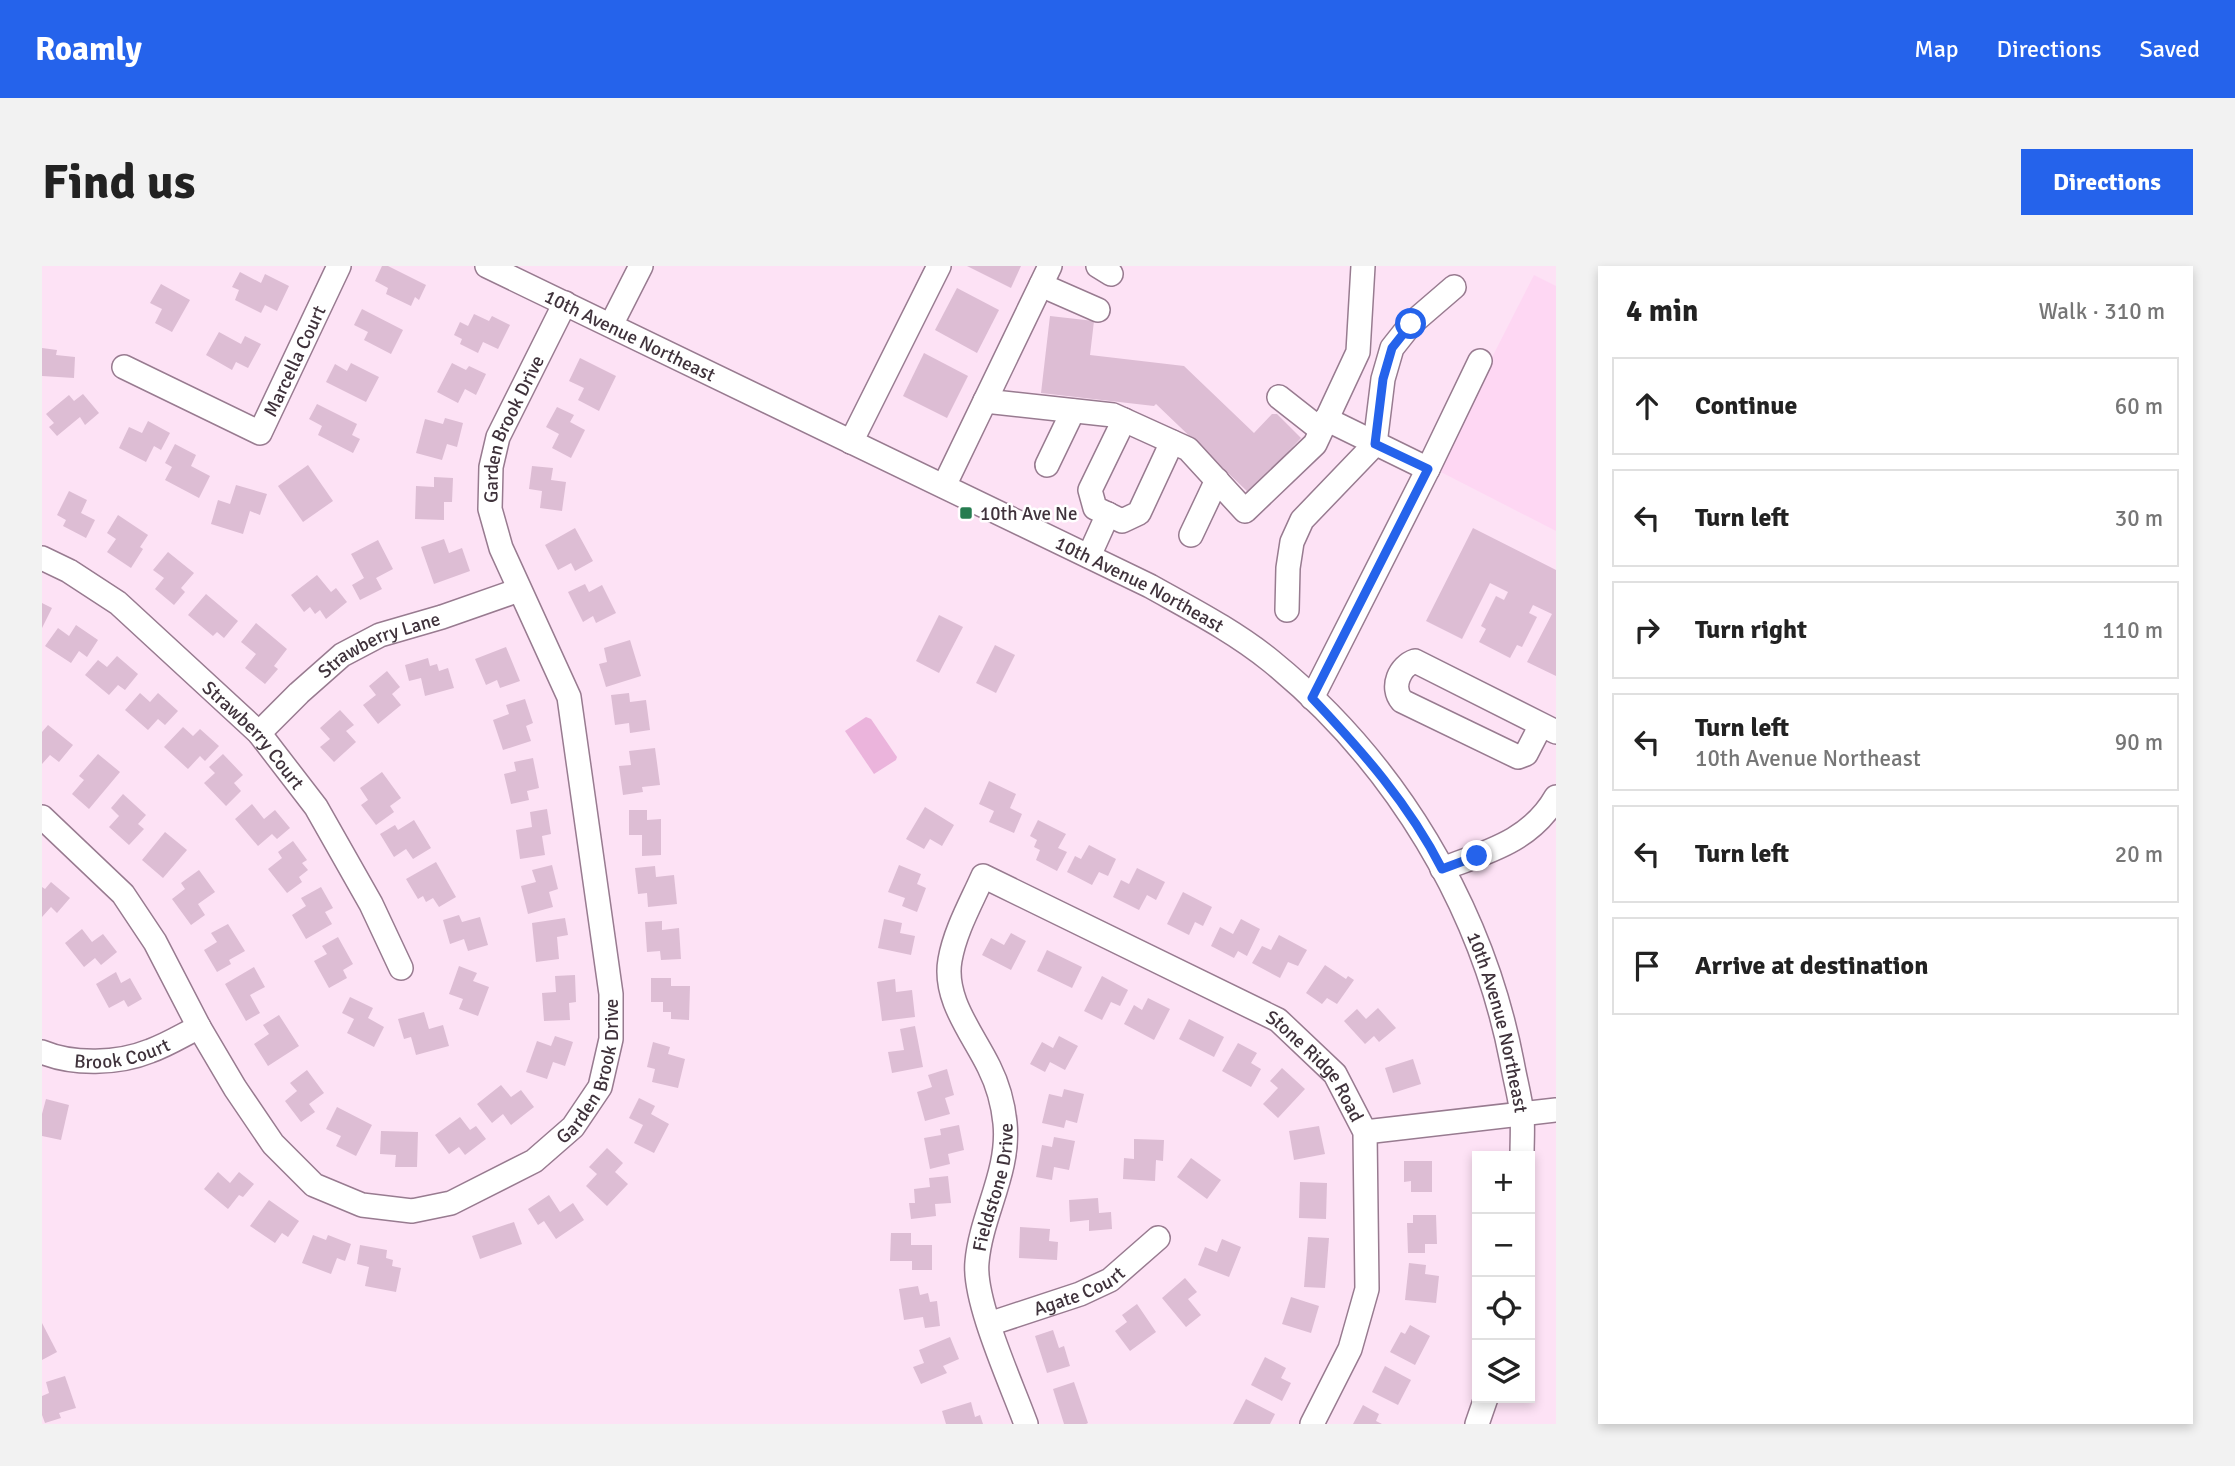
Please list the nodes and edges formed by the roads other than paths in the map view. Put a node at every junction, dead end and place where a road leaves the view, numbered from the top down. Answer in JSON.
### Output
{"nodes":[{"id":1,"x":339,"y":266,"type":"edge"},
{"id":2,"x":487,"y":266,"type":"edge"},
{"id":3,"x":641,"y":266,"type":"edge"},
{"id":4,"x":939,"y":266,"type":"edge"},
{"id":5,"x":1363,"y":266,"type":"edge"},
{"id":6,"x":1045,"y":275,"type":"edge"},
{"id":7,"x":1454,"y":287,"type":"dead end"},
{"id":8,"x":565,"y":303,"type":"junction"},
{"id":9,"x":1098,"y":310,"type":"dead end"},
{"id":10,"x":611,"y":326,"type":"junction"},
{"id":11,"x":1480,"y":361,"type":"dead end"},
{"id":12,"x":124,"y":367,"type":"dead end"},
{"id":13,"x":1279,"y":397,"type":"dead end"},
{"id":14,"x":985,"y":401,"type":"junction"},
{"id":15,"x":1073,"y":411,"type":"junction"},
{"id":16,"x":1124,"y":420,"type":"junction"},
{"id":17,"x":1323,"y":425,"type":"junction"},
{"id":18,"x":851,"y":442,"type":"junction"},
{"id":19,"x":1172,"y":442,"type":"junction"},
{"id":20,"x":1375,"y":444,"type":"junction"},
{"id":21,"x":1047,"y":465,"type":"dead end"},
{"id":22,"x":1428,"y":469,"type":"junction"},
{"id":23,"x":1217,"y":480,"type":"junction"},
{"id":24,"x":944,"y":486,"type":"junction"},
{"id":25,"x":1108,"y":514,"type":"junction"},
{"id":26,"x":1191,"y":535,"type":"dead end"},
{"id":27,"x":1089,"y":556,"type":"junction"},
{"id":28,"x":42,"y":558,"type":"edge"},
{"id":29,"x":519,"y":590,"type":"junction"},
{"id":30,"x":1287,"y":610,"type":"dead end"},
{"id":31,"x":1312,"y":698,"type":"junction"},
{"id":32,"x":1549,"y":729,"type":"edge"},
{"id":33,"x":259,"y":733,"type":"junction"},
{"id":34,"x":1556,"y":797,"type":"edge"},
{"id":35,"x":42,"y":817,"type":"edge"},
{"id":36,"x":1442,"y":869,"type":"junction"},
{"id":37,"x":983,"y":876,"type":"joint"},
{"id":38,"x":401,"y":968,"type":"dead end"},
{"id":39,"x":199,"y":1027,"type":"junction"},
{"id":40,"x":42,"y":1052,"type":"edge"},
{"id":41,"x":1556,"y":1110,"type":"edge"},
{"id":42,"x":1522,"y":1113,"type":"junction"},
{"id":43,"x":1365,"y":1132,"type":"junction"},
{"id":44,"x":1522,"y":1151,"type":"edge"},
{"id":45,"x":1158,"y":1238,"type":"dead end"},
{"id":46,"x":989,"y":1324,"type":"junction"},
{"id":47,"x":1484,"y":1403,"type":"edge"},
{"id":48,"x":1026,"y":1424,"type":"edge"},
{"id":49,"x":1312,"y":1424,"type":"edge"},
{"id":50,"x":1477,"y":1424,"type":"edge"}],
"edges":[{"from":1,"to":12,"type":"street","name":"Marcella Court"},
{"from":2,"to":8,"type":"street","name":"10th Avenue Northeast"},
{"from":3,"to":10,"type":"street"},
{"from":4,"to":18,"type":"street"},
{"from":5,"to":17,"type":"street"},
{"from":6,"to":9,"type":"street"},
{"from":6,"to":14,"type":"street"},
{"from":7,"to":20,"type":"street"},
{"from":8,"to":10,"type":"street","name":"10th Avenue Northeast"},
{"from":8,"to":29,"type":"street","name":"Garden Brook Drive"},
{"from":10,"to":18,"type":"street","name":"10th Avenue Northeast"},
{"from":11,"to":22,"type":"street"},
{"from":13,"to":17,"type":"street"},
{"from":14,"to":15,"type":"street"},
{"from":14,"to":24,"type":"street"},
{"from":15,"to":16,"type":"street"},
{"from":15,"to":21,"type":"street"},
{"from":16,"to":19,"type":"street"},
{"from":16,"to":25,"type":"street"},
{"from":17,"to":20,"type":"street"},
{"from":17,"to":23,"type":"street"},
{"from":18,"to":24,"type":"street","name":"10th Avenue Northeast"},
{"from":19,"to":23,"type":"street"},
{"from":19,"to":25,"type":"street"},
{"from":20,"to":22,"type":"street"},
{"from":20,"to":30,"type":"street"},
{"from":22,"to":31,"type":"street"},
{"from":23,"to":26,"type":"street"},
{"from":24,"to":27,"type":"street","name":"10th Avenue Northeast"},
{"from":25,"to":27,"type":"street"},
{"from":27,"to":31,"type":"street","name":"10th Avenue Northeast"},
{"from":28,"to":33,"type":"street","name":"Strawberry Court"},
{"from":29,"to":33,"type":"street","name":"Strawberry Lane"},
{"from":29,"to":39,"type":"street","name":"Garden Brook Drive"},
{"from":31,"to":36,"type":"street","name":"10th Avenue Northeast"},
{"from":32,"to":32,"type":"street"},
{"from":33,"to":38,"type":"street","name":"Strawberry Court"},
{"from":34,"to":36,"type":"street"},
{"from":35,"to":39,"type":"street","name":"Garden Brook Drive"},
{"from":36,"to":42,"type":"street","name":"10th Avenue Northeast"},
{"from":37,"to":43,"type":"street","name":"Stone Ridge Road"},
{"from":37,"to":46,"type":"street","name":"Fieldstone Drive"},
{"from":39,"to":40,"type":"street","name":"Brook Court"},
{"from":41,"to":42,"type":"street"},
{"from":42,"to":43,"type":"street"},
{"from":42,"to":44,"type":"street","name":"10th Avenue Northeast"},
{"from":43,"to":49,"type":"street","name":"Stone Ridge Road"},
{"from":45,"to":46,"type":"street","name":"Agate Court"},
{"from":46,"to":48,"type":"street","name":"Fieldstone Drive"},
{"from":47,"to":50,"type":"street"}]}
